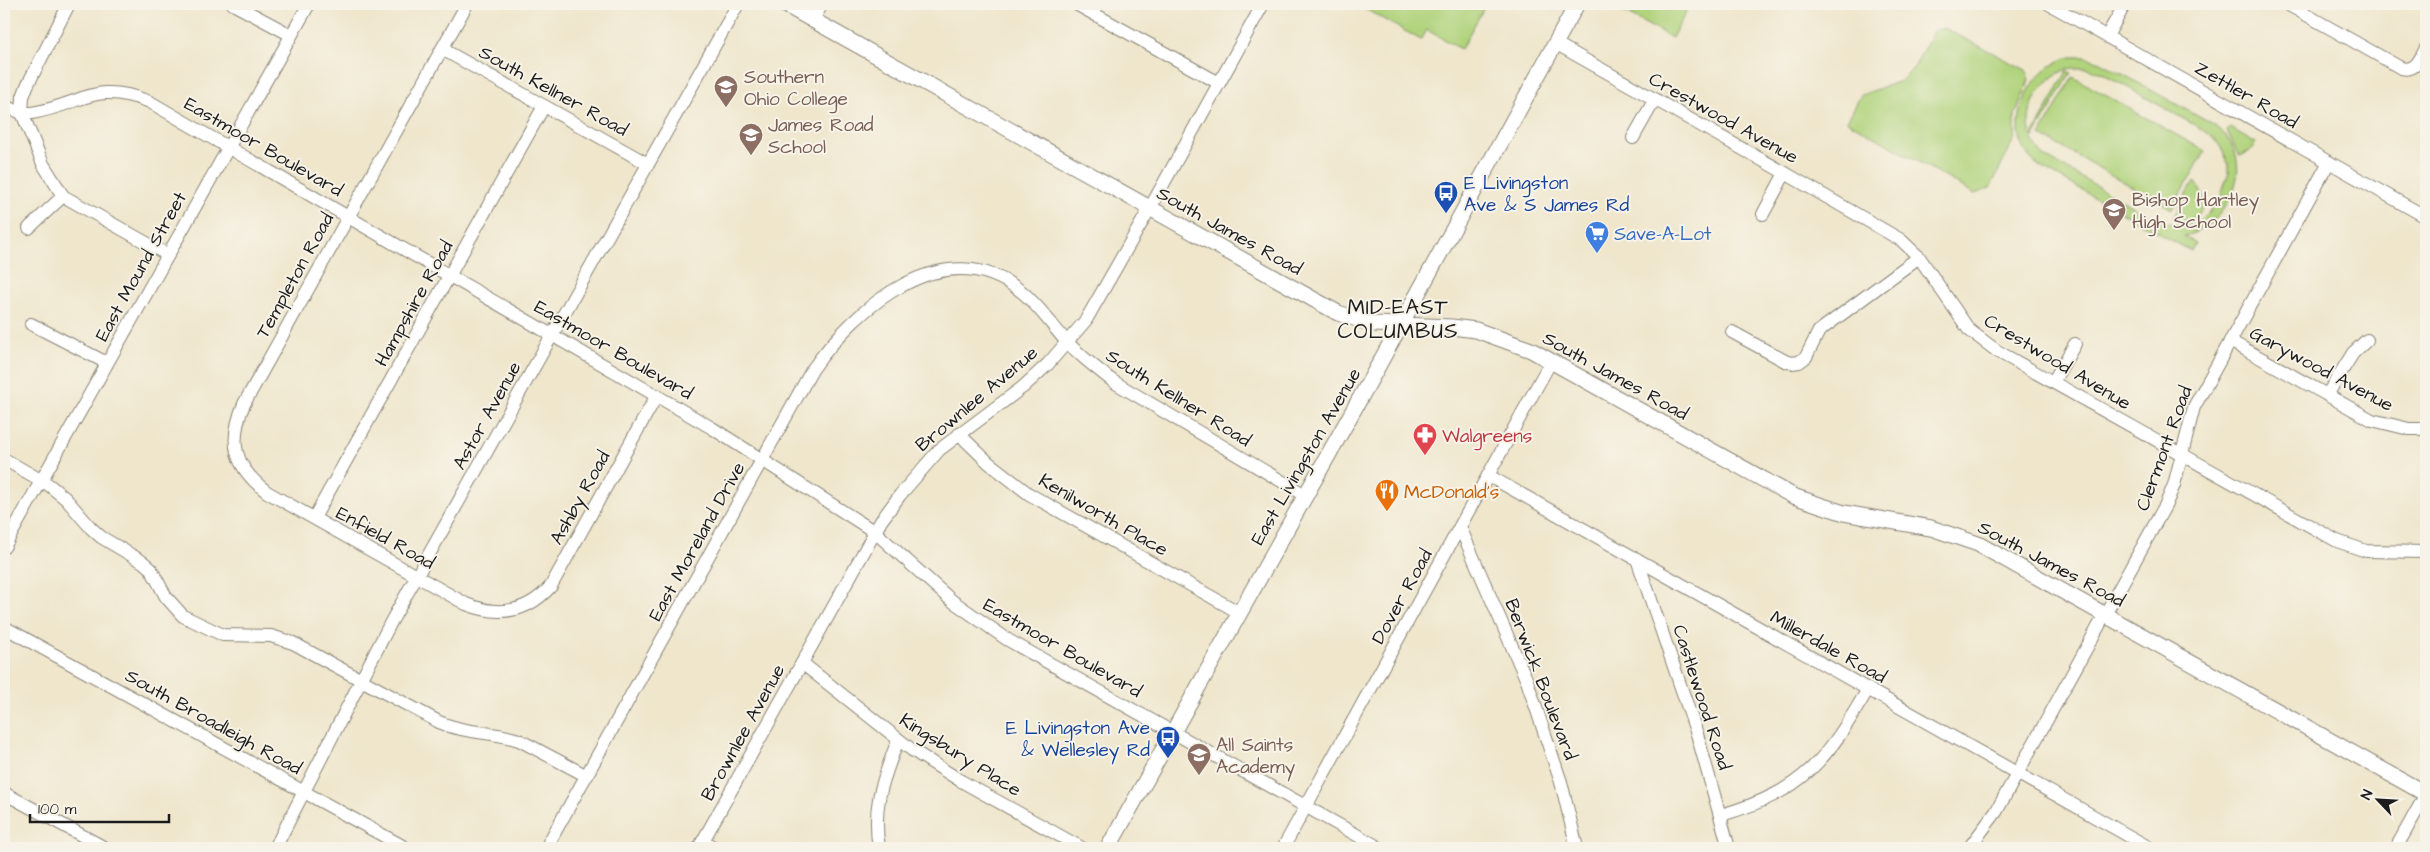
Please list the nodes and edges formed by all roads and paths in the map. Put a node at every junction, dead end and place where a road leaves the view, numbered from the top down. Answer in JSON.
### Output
{"nodes":[{"id":1,"x":69,"y":4,"type":"edge"},
{"id":2,"x":233,"y":4,"type":"edge"},
{"id":3,"x":309,"y":4,"type":"edge"},
{"id":4,"x":467,"y":4,"type":"edge"},
{"id":5,"x":738,"y":4,"type":"edge"},
{"id":6,"x":784,"y":4,"type":"edge"},
{"id":7,"x":822,"y":4,"type":"edge"},
{"id":8,"x":1076,"y":4,"type":"edge"},
{"id":9,"x":1263,"y":4,"type":"edge"},
{"id":10,"x":1577,"y":4,"type":"edge"},
{"id":11,"x":2049,"y":4,"type":"edge"},
{"id":12,"x":2125,"y":4,"type":"edge"},
{"id":13,"x":2287,"y":4,"type":"edge"},
{"id":14,"x":813,"y":20,"type":"junction"},
{"id":15,"x":291,"y":35,"type":"junction"},
{"id":16,"x":2107,"y":36,"type":"junction"},
{"id":17,"x":1555,"y":44,"type":"junction"},
{"id":18,"x":2426,"y":48,"type":"edge"},
{"id":19,"x":442,"y":49,"type":"junction"},
{"id":20,"x":1219,"y":83,"type":"junction"},
{"id":21,"x":1655,"y":99,"type":"junction"},
{"id":22,"x":4,"y":106,"type":"edge"},
{"id":23,"x":544,"y":106,"type":"junction"},
{"id":24,"x":22,"y":113,"type":"junction"},
{"id":25,"x":1633,"y":138,"type":"dead end"},
{"id":26,"x":228,"y":148,"type":"junction"},
{"id":27,"x":2329,"y":162,"type":"junction"},
{"id":28,"x":648,"y":164,"type":"junction"},
{"id":29,"x":1785,"y":172,"type":"junction"},
{"id":30,"x":63,"y":196,"type":"junction"},
{"id":31,"x":1150,"y":208,"type":"junction"},
{"id":32,"x":1764,"y":214,"type":"dead end"},
{"id":33,"x":348,"y":216,"type":"junction"},
{"id":34,"x":2426,"y":217,"type":"edge"},
{"id":35,"x":29,"y":228,"type":"dead end"},
{"id":36,"x":168,"y":255,"type":"junction"},
{"id":37,"x":1919,"y":257,"type":"junction"},
{"id":38,"x":450,"y":275,"type":"junction"},
{"id":39,"x":912,"y":280,"type":"joint"},
{"id":40,"x":32,"y":324,"type":"dead end"},
{"id":41,"x":1401,"y":324,"type":"junction"},
{"id":42,"x":1732,"y":332,"type":"dead end"},
{"id":43,"x":553,"y":334,"type":"junction"},
{"id":44,"x":2368,"y":340,"type":"dead end"},
{"id":45,"x":2230,"y":341,"type":"junction"},
{"id":46,"x":1067,"y":342,"type":"junction"},
{"id":47,"x":2075,"y":344,"type":"dead end"},
{"id":48,"x":1551,"y":362,"type":"junction"},
{"id":49,"x":107,"y":363,"type":"junction"},
{"id":50,"x":2054,"y":382,"type":"junction"},
{"id":51,"x":657,"y":395,"type":"junction"},
{"id":52,"x":2327,"y":395,"type":"junction"},
{"id":53,"x":2426,"y":429,"type":"edge"},
{"id":54,"x":960,"y":434,"type":"junction"},
{"id":55,"x":2182,"y":454,"type":"junction"},
{"id":56,"x":4,"y":459,"type":"edge"},
{"id":57,"x":762,"y":460,"type":"junction"},
{"id":58,"x":242,"y":465,"type":"joint"},
{"id":59,"x":1489,"y":476,"type":"junction"},
{"id":60,"x":42,"y":480,"type":"junction"},
{"id":61,"x":1305,"y":495,"type":"junction"},
{"id":62,"x":314,"y":518,"type":"junction"},
{"id":63,"x":1460,"y":527,"type":"junction"},
{"id":64,"x":875,"y":532,"type":"junction"},
{"id":65,"x":4,"y":547,"type":"edge"},
{"id":66,"x":2426,"y":552,"type":"edge"},
{"id":67,"x":1637,"y":559,"type":"junction"},
{"id":68,"x":417,"y":576,"type":"junction"},
{"id":69,"x":524,"y":607,"type":"joint"},
{"id":70,"x":1240,"y":613,"type":"junction"},
{"id":71,"x":2106,"y":614,"type":"junction"},
{"id":72,"x":4,"y":627,"type":"edge"},
{"id":73,"x":802,"y":663,"type":"junction"},
{"id":74,"x":361,"y":680,"type":"junction"},
{"id":75,"x":1868,"y":689,"type":"junction"},
{"id":76,"x":1172,"y":732,"type":"junction"},
{"id":77,"x":898,"y":740,"type":"junction"},
{"id":78,"x":2017,"y":774,"type":"junction"},
{"id":79,"x":587,"y":776,"type":"junction"},
{"id":80,"x":304,"y":792,"type":"junction"},
{"id":81,"x":4,"y":793,"type":"edge"},
{"id":82,"x":2426,"y":794,"type":"edge"},
{"id":83,"x":1306,"y":806,"type":"junction"},
{"id":84,"x":1720,"y":815,"type":"junction"},
{"id":85,"x":701,"y":844,"type":"edge"},
{"id":86,"x":105,"y":848,"type":"edge"},
{"id":87,"x":275,"y":848,"type":"edge"},
{"id":88,"x":406,"y":848,"type":"edge"},
{"id":89,"x":546,"y":848,"type":"edge"},
{"id":90,"x":715,"y":848,"type":"edge"},
{"id":91,"x":879,"y":848,"type":"edge"},
{"id":92,"x":1082,"y":848,"type":"edge"},
{"id":93,"x":1108,"y":848,"type":"edge"},
{"id":94,"x":1283,"y":848,"type":"edge"},
{"id":95,"x":1380,"y":848,"type":"edge"},
{"id":96,"x":1577,"y":848,"type":"edge"},
{"id":97,"x":1729,"y":848,"type":"edge"},
{"id":98,"x":1969,"y":848,"type":"edge"},
{"id":99,"x":2150,"y":848,"type":"edge"},
{"id":100,"x":2396,"y":848,"type":"edge"}],
"edges":[{"from":1,"to":24,"type":"street"},
{"from":2,"to":15,"type":"street"},
{"from":3,"to":15,"type":"street","name":"East Mound Street"},
{"from":4,"to":19,"type":"street","name":"Templeton Road"},
{"from":5,"to":28,"type":"street","name":"Astor Avenue"},
{"from":6,"to":14,"type":"main road","name":"South James Road"},
{"from":7,"to":14,"type":"street"},
{"from":8,"to":20,"type":"street"},
{"from":9,"to":20,"type":"street","name":"Brownlee Avenue"},
{"from":10,"to":17,"type":"main road","name":"East Livingston Avenue"},
{"from":11,"to":16,"type":"street","name":"Zettler Road"},
{"from":12,"to":16,"type":"street"},
{"from":13,"to":18,"type":"street"},
{"from":14,"to":31,"type":"main road","name":"South James Road"},
{"from":15,"to":26,"type":"street","name":"East Mound Street"},
{"from":16,"to":27,"type":"street","name":"Zettler Road"},
{"from":17,"to":21,"type":"street","name":"Crestwood Avenue"},
{"from":17,"to":41,"type":"main road","name":"East Livingston Avenue"},
{"from":19,"to":23,"type":"street","name":"South Kellner Road"},
{"from":19,"to":33,"type":"street","name":"Templeton Road"},
{"from":20,"to":31,"type":"street","name":"Brownlee Avenue"},
{"from":21,"to":25,"type":"street"},
{"from":21,"to":29,"type":"street","name":"Crestwood Avenue"},
{"from":22,"to":24,"type":"street","name":"Eastmoor Boulevard"},
{"from":23,"to":28,"type":"street","name":"South Kellner Road"},
{"from":23,"to":38,"type":"street","name":"Hampshire Road"},
{"from":24,"to":26,"type":"street","name":"Eastmoor Boulevard"},
{"from":24,"to":30,"type":"street"},
{"from":26,"to":33,"type":"street","name":"Eastmoor Boulevard"},
{"from":26,"to":36,"type":"street","name":"East Mound Street"},
{"from":27,"to":34,"type":"street","name":"Zettler Road"},
{"from":27,"to":45,"type":"street","name":"Clermont Road"},
{"from":28,"to":43,"type":"street","name":"Astor Avenue"},
{"from":29,"to":32,"type":"street"},
{"from":29,"to":37,"type":"street","name":"Crestwood Avenue"},
{"from":30,"to":35,"type":"street"},
{"from":30,"to":36,"type":"street"},
{"from":31,"to":41,"type":"main road","name":"South James Road"},
{"from":31,"to":46,"type":"street","name":"Brownlee Avenue"},
{"from":33,"to":38,"type":"street","name":"Eastmoor Boulevard"},
{"from":33,"to":58,"type":"street","name":"Templeton Road"},
{"from":36,"to":49,"type":"street","name":"East Mound Street"},
{"from":37,"to":42,"type":"street"},
{"from":37,"to":50,"type":"street","name":"Crestwood Avenue"},
{"from":38,"to":43,"type":"street","name":"Eastmoor Boulevard"},
{"from":38,"to":62,"type":"street","name":"Hampshire Road"},
{"from":39,"to":46,"type":"street","name":"South Kellner Road"},
{"from":39,"to":57,"type":"street","name":"East Moreland Drive"},
{"from":40,"to":49,"type":"street"},
{"from":41,"to":48,"type":"main road","name":"South James Road"},
{"from":41,"to":61,"type":"main road","name":"East Livingston Avenue"},
{"from":43,"to":51,"type":"street","name":"Eastmoor Boulevard"},
{"from":43,"to":68,"type":"street","name":"Astor Avenue"},
{"from":44,"to":52,"type":"street"},
{"from":45,"to":52,"type":"street","name":"Garywood Avenue"},
{"from":45,"to":55,"type":"street","name":"Clermont Road"},
{"from":46,"to":54,"type":"street","name":"Brownlee Avenue"},
{"from":46,"to":61,"type":"street","name":"South Kellner Road"},
{"from":47,"to":50,"type":"street"},
{"from":48,"to":59,"type":"street","name":"Dover Road"},
{"from":48,"to":71,"type":"main road","name":"South James Road"},
{"from":49,"to":60,"type":"street","name":"East Mound Street"},
{"from":50,"to":55,"type":"street","name":"Crestwood Avenue"},
{"from":51,"to":57,"type":"street","name":"Eastmoor Boulevard"},
{"from":51,"to":69,"type":"street","name":"Ashby Road"},
{"from":52,"to":53,"type":"street","name":"Garywood Avenue"},
{"from":54,"to":64,"type":"street","name":"Brownlee Avenue"},
{"from":54,"to":70,"type":"street","name":"Kenilworth Place"},
{"from":55,"to":66,"type":"street","name":"Crestwood Avenue"},
{"from":55,"to":71,"type":"street","name":"Clermont Road"},
{"from":56,"to":60,"type":"street"},
{"from":57,"to":64,"type":"street","name":"Eastmoor Boulevard"},
{"from":57,"to":79,"type":"street","name":"East Moreland Drive"},
{"from":58,"to":62,"type":"street","name":"Enfield Road"},
{"from":59,"to":63,"type":"street","name":"Dover Road"},
{"from":59,"to":67,"type":"street","name":"Millerdale Road"},
{"from":60,"to":65,"type":"street","name":"East Mound Street"},
{"from":60,"to":74,"type":"street"},
{"from":61,"to":70,"type":"main road","name":"East Livingston Avenue"},
{"from":62,"to":68,"type":"street","name":"Enfield Road"},
{"from":63,"to":83,"type":"street","name":"Dover Road"},
{"from":63,"to":96,"type":"street","name":"Berwick Boulevard"},
{"from":64,"to":73,"type":"street","name":"Brownlee Avenue"},
{"from":64,"to":76,"type":"street","name":"Eastmoor Boulevard"},
{"from":67,"to":75,"type":"street","name":"Millerdale Road"},
{"from":67,"to":84,"type":"street","name":"Castlewood Road"},
{"from":68,"to":69,"type":"street","name":"Enfield Road"},
{"from":68,"to":74,"type":"street","name":"Astor Avenue"},
{"from":70,"to":76,"type":"main road","name":"East Livingston Avenue"},
{"from":71,"to":78,"type":"street","name":"Clermont Road"},
{"from":71,"to":82,"type":"main road","name":"South James Road"},
{"from":72,"to":80,"type":"street","name":"South Broadleigh Road"},
{"from":73,"to":77,"type":"street","name":"Kingsbury Place"},
{"from":73,"to":85,"type":"street","name":"Brownlee Avenue"},
{"from":74,"to":79,"type":"street"},
{"from":74,"to":80,"type":"street","name":"Astor Avenue"},
{"from":75,"to":78,"type":"street","name":"Millerdale Road"},
{"from":75,"to":84,"type":"street"},
{"from":76,"to":83,"type":"street","name":"Eastmoor Boulevard"},
{"from":76,"to":93,"type":"main road","name":"East Livingston Avenue"},
{"from":77,"to":91,"type":"street"},
{"from":77,"to":92,"type":"street","name":"Kingsbury Place"},
{"from":78,"to":98,"type":"street","name":"Clermont Road"},
{"from":78,"to":99,"type":"street","name":"Millerdale Road"},
{"from":79,"to":89,"type":"street","name":"East Moreland Drive"},
{"from":80,"to":87,"type":"street","name":"Astor Avenue"},
{"from":80,"to":88,"type":"street","name":"South Broadleigh Road"},
{"from":81,"to":86,"type":"street"},
{"from":82,"to":100,"type":"street"},
{"from":83,"to":94,"type":"street","name":"Dover Road"},
{"from":83,"to":95,"type":"street","name":"Eastmoor Boulevard"},
{"from":84,"to":97,"type":"street","name":"Castlewood Road"},
{"from":85,"to":90,"type":"street"}]}
